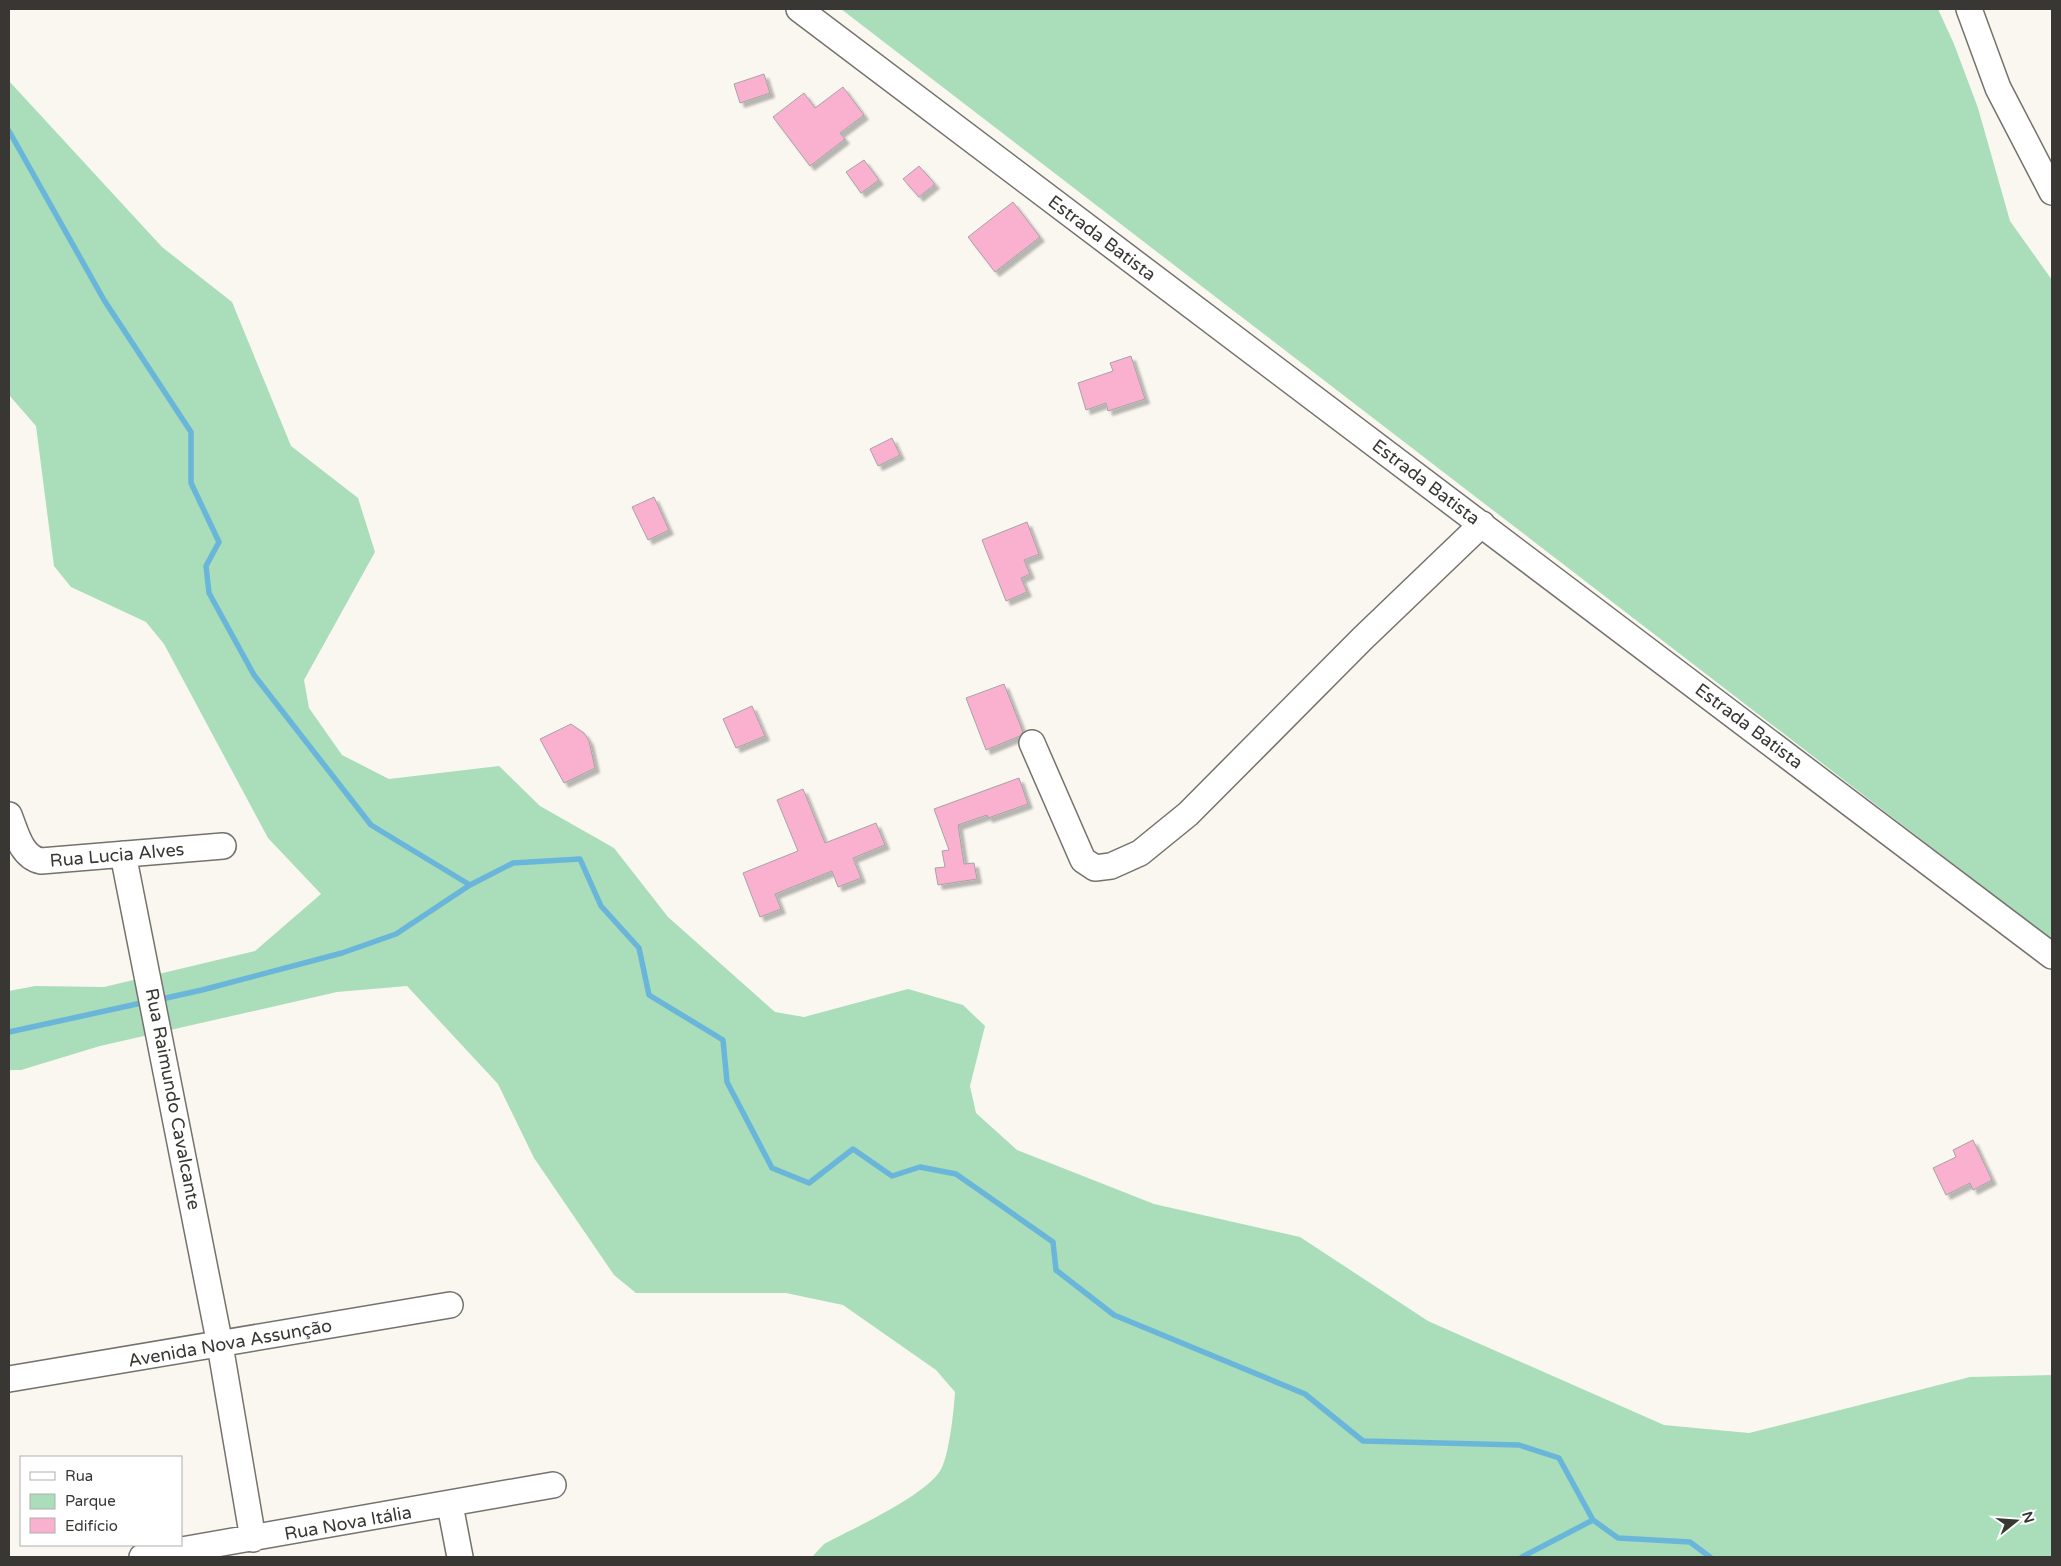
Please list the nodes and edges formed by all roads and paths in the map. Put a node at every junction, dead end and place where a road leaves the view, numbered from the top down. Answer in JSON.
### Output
{"nodes":[{"id":1,"x":798,"y":9,"type":"edge"},
{"id":2,"x":1969,"y":9,"type":"edge"},
{"id":3,"x":2052,"y":192,"type":"edge"},
{"id":4,"x":1482,"y":524,"type":"junction"},
{"id":5,"x":1032,"y":743,"type":"dead end"},
{"id":6,"x":9,"y":815,"type":"edge"},
{"id":7,"x":223,"y":846,"type":"dead end"},
{"id":8,"x":123,"y":854,"type":"junction"},
{"id":9,"x":2052,"y":956,"type":"edge"},
{"id":10,"x":450,"y":1305,"type":"dead end"},
{"id":11,"x":220,"y":1345,"type":"junction"},
{"id":12,"x":9,"y":1379,"type":"edge"},
{"id":13,"x":553,"y":1485,"type":"dead end"},
{"id":14,"x":450,"y":1505,"type":"junction"},
{"id":15,"x":253,"y":1539,"type":"junction"},
{"id":16,"x":142,"y":1557,"type":"edge"},
{"id":17,"x":460,"y":1557,"type":"edge"}],
"edges":[{"from":1,"to":4,"type":"street","name":"Estrada Batista"},
{"from":2,"to":3,"type":"street"},
{"from":4,"to":5,"type":"street"},
{"from":4,"to":9,"type":"street","name":"Estrada Batista"},
{"from":6,"to":8,"type":"street","name":"Rua Lucia Alves"},
{"from":7,"to":8,"type":"street","name":"Rua Lucia Alves"},
{"from":8,"to":11,"type":"street","name":"Rua Raimundo Cavalcante"},
{"from":10,"to":11,"type":"street","name":"Avenida Nova Assunção"},
{"from":11,"to":12,"type":"street","name":"Avenida Nova Assunção"},
{"from":11,"to":15,"type":"street","name":"Rua Raimundo Cavalcante"},
{"from":13,"to":14,"type":"street","name":"Rua Nova Itália"},
{"from":14,"to":15,"type":"street","name":"Rua Nova Itália"},
{"from":14,"to":17,"type":"street"},
{"from":15,"to":16,"type":"street","name":"Rua Nova Itália"}]}
